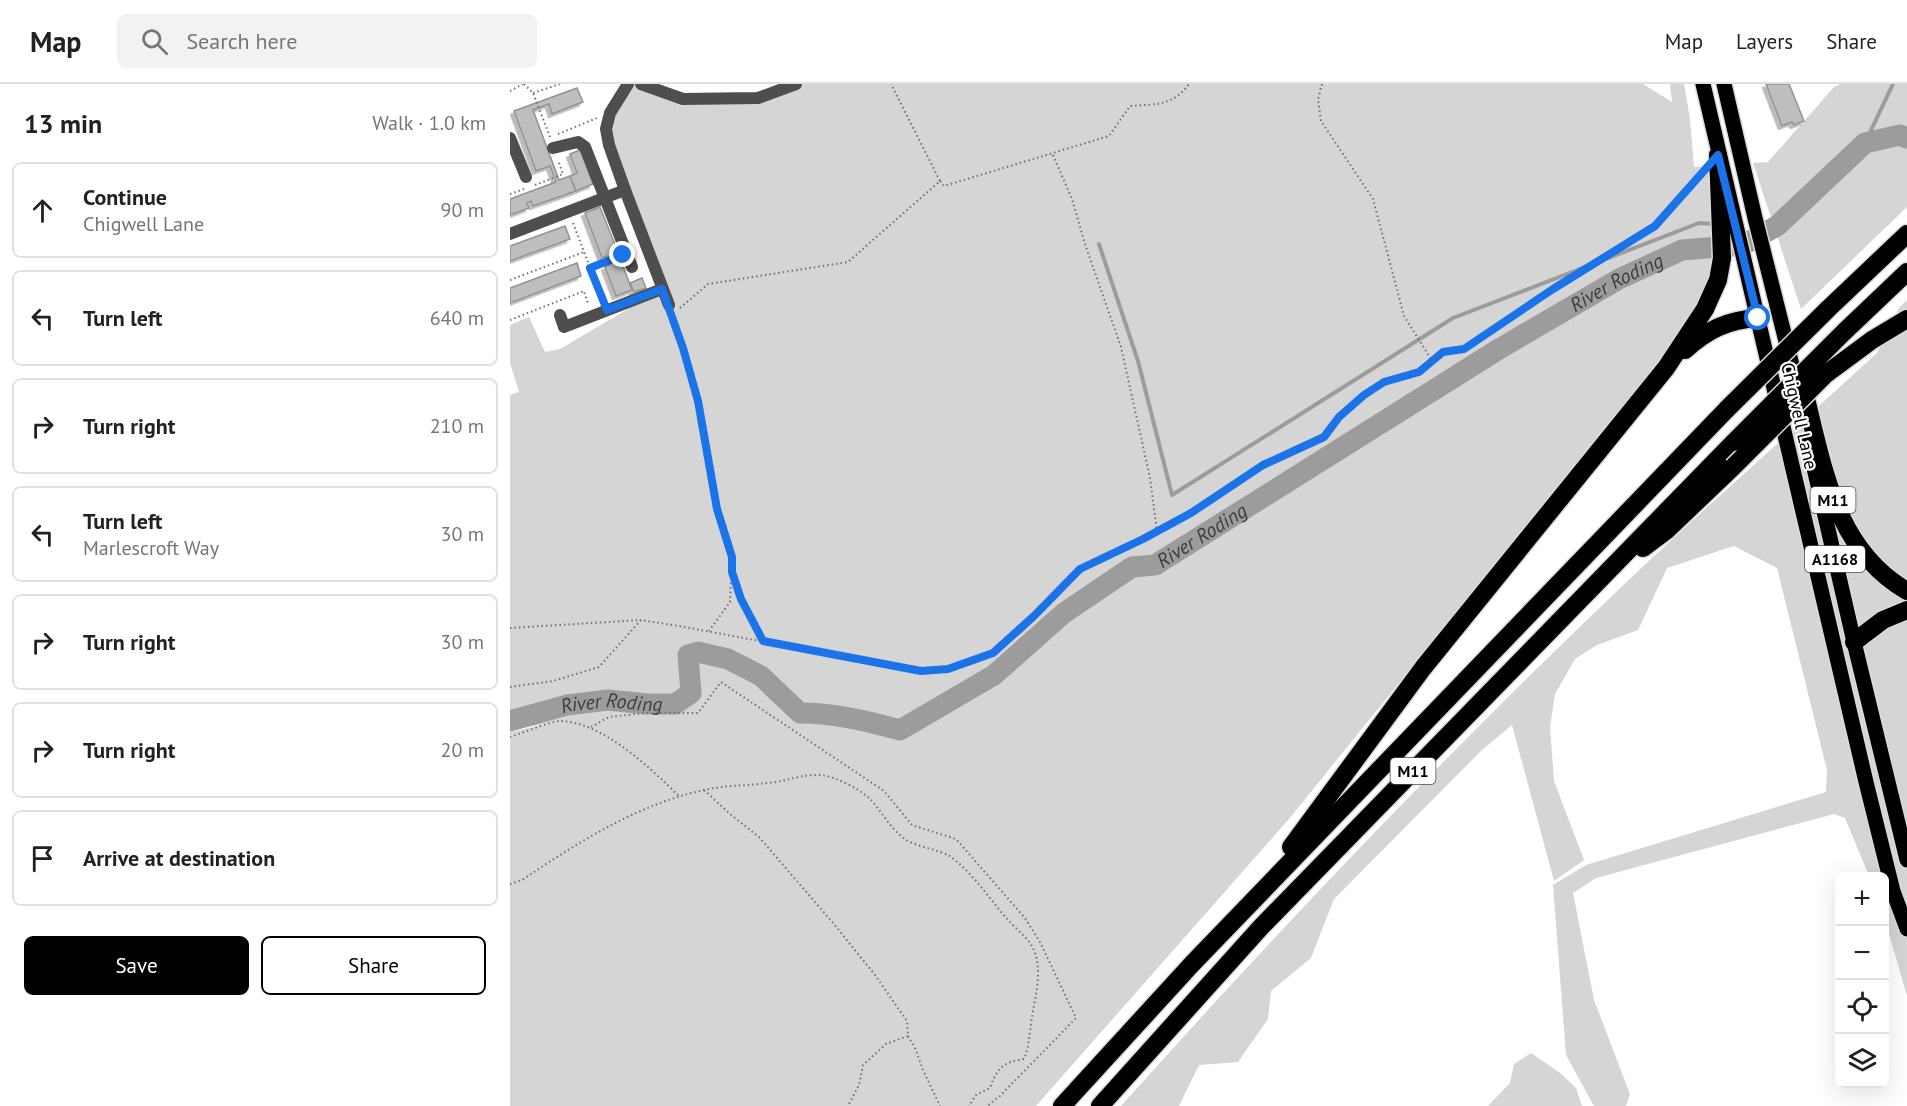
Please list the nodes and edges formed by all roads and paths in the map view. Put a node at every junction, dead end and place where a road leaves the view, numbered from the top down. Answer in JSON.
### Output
{"nodes":[{"id":1,"x":524,"y":84,"type":"edge"},
{"id":2,"x":560,"y":84,"type":"edge"},
{"id":3,"x":628,"y":84,"type":"edge"},
{"id":4,"x":641,"y":84,"type":"edge"},
{"id":5,"x":796,"y":84,"type":"edge"},
{"id":6,"x":891,"y":84,"type":"edge"},
{"id":7,"x":1189,"y":84,"type":"edge"},
{"id":8,"x":1322,"y":84,"type":"edge"},
{"id":9,"x":1703,"y":84,"type":"edge"},
{"id":10,"x":1724,"y":84,"type":"edge"},
{"id":11,"x":510,"y":91,"type":"edge"},
{"id":12,"x":533,"y":93,"type":"junction"},
{"id":13,"x":610,"y":113,"type":"junction"},
{"id":14,"x":510,"y":138,"type":"edge"},
{"id":15,"x":554,"y":148,"type":"joint"},
{"id":16,"x":1053,"y":155,"type":"junction"},
{"id":17,"x":1718,"y":155,"type":"joint"},
{"id":18,"x":1703,"y":173,"type":"dead end"},
{"id":19,"x":526,"y":177,"type":"dead end"},
{"id":20,"x":939,"y":181,"type":"junction"},
{"id":21,"x":625,"y":190,"type":"junction"},
{"id":22,"x":510,"y":194,"type":"edge"},
{"id":23,"x":603,"y":198,"type":"junction"},
{"id":24,"x":569,"y":211,"type":"junction"},
{"id":25,"x":1727,"y":219,"type":"junction"},
{"id":26,"x":510,"y":234,"type":"edge"},
{"id":27,"x":1907,"y":234,"type":"edge"},
{"id":28,"x":584,"y":252,"type":"junction"},
{"id":29,"x":623,"y":255,"type":"dead end"},
{"id":30,"x":632,"y":267,"type":"dead end"},
{"id":31,"x":590,"y":268,"type":"junction"},
{"id":32,"x":1907,"y":272,"type":"edge"},
{"id":33,"x":510,"y":280,"type":"edge"},
{"id":34,"x":662,"y":289,"type":"junction"},
{"id":35,"x":669,"y":305,"type":"junction"},
{"id":36,"x":607,"y":310,"type":"junction"},
{"id":37,"x":1758,"y":318,"type":"junction"},
{"id":38,"x":1907,"y":319,"type":"edge"},
{"id":39,"x":1782,"y":325,"type":"junction"},
{"id":40,"x":564,"y":326,"type":"dead end"},
{"id":41,"x":1432,"y":360,"type":"junction"},
{"id":42,"x":1666,"y":368,"type":"junction"},
{"id":43,"x":1797,"y":385,"type":"junction"},
{"id":44,"x":1157,"y":531,"type":"junction"},
{"id":45,"x":732,"y":572,"type":"junction"},
{"id":46,"x":1907,"y":591,"type":"edge"},
{"id":47,"x":1587,"y":592,"type":"junction"},
{"id":48,"x":1907,"y":610,"type":"edge"},
{"id":49,"x":641,"y":620,"type":"junction"},
{"id":50,"x":510,"y":628,"type":"edge"},
{"id":51,"x":709,"y":631,"type":"junction"},
{"id":52,"x":763,"y":641,"type":"junction"},
{"id":53,"x":1854,"y":642,"type":"junction"},
{"id":54,"x":1838,"y":662,"type":"junction"},
{"id":55,"x":510,"y":687,"type":"edge"},
{"id":56,"x":591,"y":727,"type":"junction"},
{"id":57,"x":510,"y":737,"type":"edge"},
{"id":58,"x":705,"y":790,"type":"junction"},
{"id":59,"x":679,"y":796,"type":"junction"},
{"id":60,"x":1907,"y":860,"type":"edge"},
{"id":61,"x":510,"y":884,"type":"edge"},
{"id":62,"x":1247,"y":906,"type":"junction"},
{"id":63,"x":1907,"y":929,"type":"edge"},
{"id":64,"x":908,"y":1036,"type":"junction"},
{"id":65,"x":848,"y":1106,"type":"edge"},
{"id":66,"x":940,"y":1106,"type":"edge"},
{"id":67,"x":969,"y":1106,"type":"edge"},
{"id":68,"x":987,"y":1106,"type":"edge"},
{"id":69,"x":1062,"y":1106,"type":"edge"},
{"id":70,"x":1100,"y":1106,"type":"edge"}],
"edges":[{"from":1,"to":11,"type":"path"},
{"from":1,"to":12,"type":"path"},
{"from":2,"to":12,"type":"path"},
{"from":3,"to":13,"type":"street"},
{"from":4,"to":5,"type":"street"},
{"from":6,"to":20,"type":"path"},
{"from":7,"to":16,"type":"path"},
{"from":8,"to":41,"type":"path"},
{"from":9,"to":17,"type":"main road"},
{"from":10,"to":39,"type":"main road","name":"Chigwell Lane","number":"A1168"},
{"from":12,"to":13,"type":"path"},
{"from":13,"to":21,"type":"street"},
{"from":14,"to":19,"type":"street"},
{"from":15,"to":22,"type":"path"},
{"from":15,"to":23,"type":"street"},
{"from":16,"to":20,"type":"path"},
{"from":16,"to":44,"type":"path"},
{"from":17,"to":25,"type":"highway","number":"M11"},
{"from":18,"to":41,"type":"path"},
{"from":20,"to":35,"type":"path"},
{"from":21,"to":23,"type":"street"},
{"from":21,"to":34,"type":"street"},
{"from":23,"to":24,"type":"street"},
{"from":23,"to":30,"type":"street"},
{"from":24,"to":26,"type":"street"},
{"from":24,"to":28,"type":"path"},
{"from":25,"to":37,"type":"main road","name":"Chigwell Lane","number":"A1168"},
{"from":25,"to":42,"type":"highway","number":"M11"},
{"from":27,"to":62,"type":"highway","number":"M11","bridge":true},
{"from":28,"to":31,"type":"path"},
{"from":28,"to":33,"type":"path"},
{"from":29,"to":31,"type":"path"},
{"from":31,"to":36,"type":"path"},
{"from":32,"to":47,"type":"highway","number":"M11","bridge":true},
{"from":34,"to":35,"type":"street"},
{"from":34,"to":36,"type":"street"},
{"from":35,"to":45,"type":"path"},
{"from":36,"to":40,"type":"street"},
{"from":37,"to":39,"type":"main road"},
{"from":37,"to":42,"type":"highway","number":"M11"},
{"from":37,"to":54,"type":"main road","name":"Chigwell Lane","number":"A1168"},
{"from":38,"to":47,"type":"highway","number":"M11","bridge":true},
{"from":39,"to":43,"type":"main road","name":"Chigwell Lane","number":"A1168"},
{"from":41,"to":44,"type":"path"},
{"from":42,"to":62,"type":"highway","number":"M11"},
{"from":43,"to":46,"type":"highway","number":"M11"},
{"from":43,"to":53,"type":"main road","name":"Chigwell Lane","number":"A1168"},
{"from":44,"to":52,"type":"path"},
{"from":45,"to":51,"type":"path"},
{"from":45,"to":52,"type":"path"},
{"from":47,"to":70,"type":"highway","number":"M11"},
{"from":48,"to":53,"type":"highway"},
{"from":49,"to":50,"type":"path"},
{"from":49,"to":51,"type":"path"},
{"from":49,"to":55,"type":"path"},
{"from":51,"to":52,"type":"path"},
{"from":53,"to":54,"type":"main road"},
{"from":53,"to":60,"type":"main road","name":"Chigwell Lane","number":"A1168"},
{"from":54,"to":63,"type":"main road","name":"Chigwell Lane","number":"A1168"},
{"from":56,"to":57,"type":"path"},
{"from":56,"to":59,"type":"path"},
{"from":56,"to":68,"type":"path"},
{"from":58,"to":59,"type":"path"},
{"from":58,"to":64,"type":"path"},
{"from":58,"to":67,"type":"path"},
{"from":59,"to":61,"type":"path"},
{"from":62,"to":69,"type":"highway","number":"M11"},
{"from":64,"to":65,"type":"path"},
{"from":64,"to":66,"type":"path"}]}
